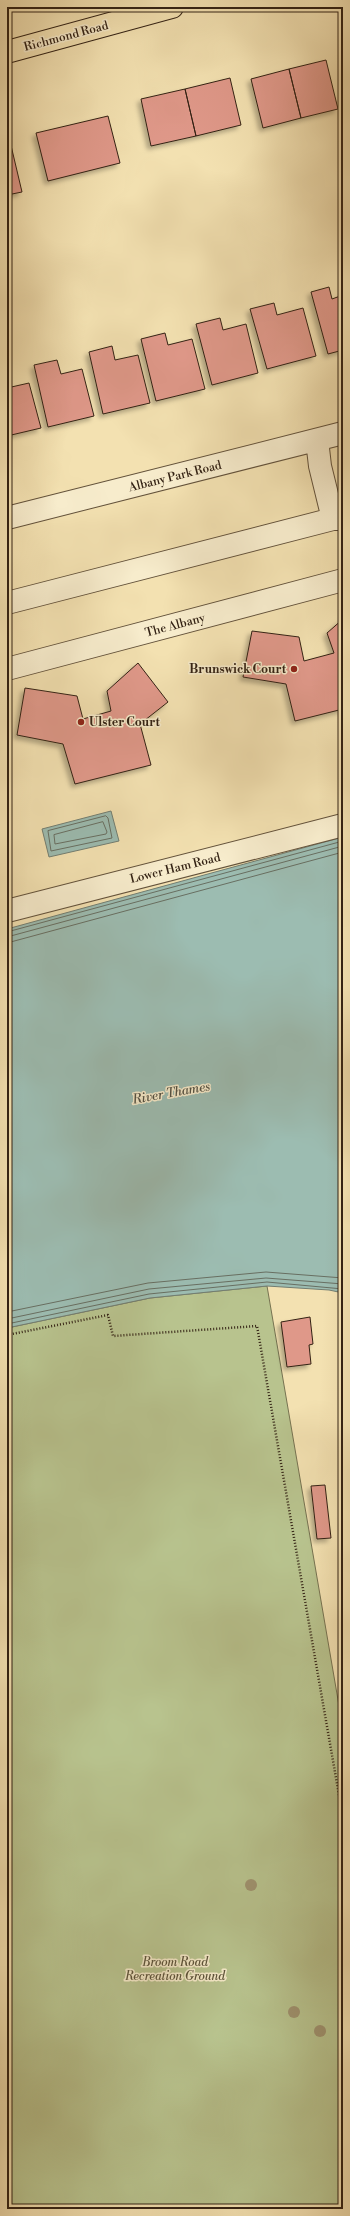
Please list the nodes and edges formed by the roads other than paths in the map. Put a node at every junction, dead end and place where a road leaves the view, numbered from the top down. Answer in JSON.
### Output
{"nodes":[{"id":1,"x":172,"y":7,"type":"edge"},
{"id":2,"x":7,"y":52,"type":"edge"},
{"id":3,"x":343,"y":433,"type":"edge"},
{"id":4,"x":317,"y":440,"type":"junction"},
{"id":5,"x":7,"y":518,"type":"edge"},
{"id":6,"x":338,"y":519,"type":"edge"},
{"id":7,"x":343,"y":580,"type":"edge"},
{"id":8,"x":7,"y":603,"type":"edge"},
{"id":9,"x":7,"y":669,"type":"edge"},
{"id":10,"x":343,"y":825,"type":"edge"},
{"id":11,"x":7,"y":910,"type":"edge"}],
"edges":[{"from":1,"to":2,"type":"main road","name":"Richmond Road"},
{"from":3,"to":4,"type":"street","name":"Albany Park Road"},
{"from":4,"to":5,"type":"street","name":"Albany Park Road"},
{"from":4,"to":6,"type":"street"},
{"from":6,"to":8,"type":"street"},
{"from":7,"to":9,"type":"street","name":"The Albany"},
{"from":10,"to":11,"type":"street","name":"Lower Ham Road"}]}
